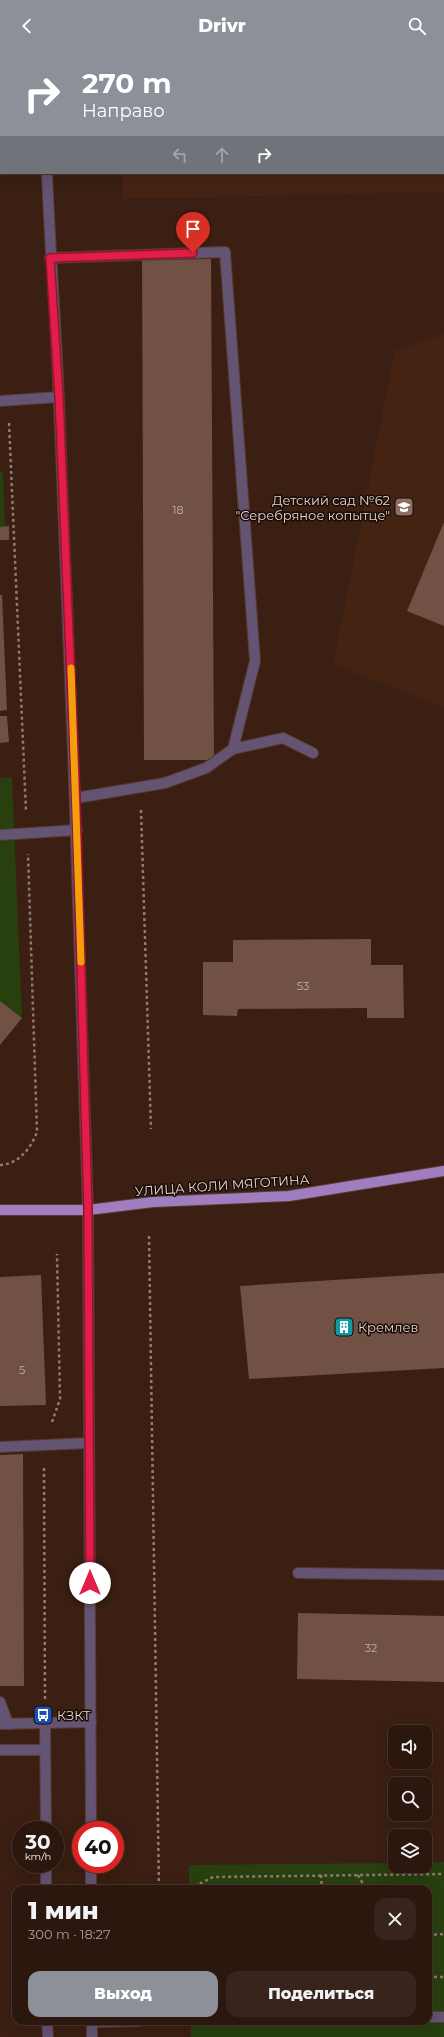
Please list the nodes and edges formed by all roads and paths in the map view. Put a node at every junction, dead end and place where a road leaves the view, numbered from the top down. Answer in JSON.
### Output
{"nodes":[{"id":1,"x":47,"y":174,"type":"edge"},
{"id":2,"x":50,"y":258,"type":"junction"},
{"id":3,"x":59,"y":397,"type":"junction"},
{"id":4,"x":4,"y":401,"type":"edge"},
{"id":5,"x":233,"y":749,"type":"junction"},
{"id":6,"x":313,"y":753,"type":"dead end"},
{"id":7,"x":140,"y":787,"type":"junction"},
{"id":8,"x":76,"y":798,"type":"junction"},
{"id":9,"x":77,"y":830,"type":"junction"},
{"id":10,"x":27,"y":833,"type":"junction"},
{"id":11,"x":0,"y":835,"type":"edge"},
{"id":12,"x":151,"y":1129,"type":"dead end"},
{"id":13,"x":0,"y":1165,"type":"edge"},
{"id":14,"x":444,"y":1171,"type":"edge"},
{"id":15,"x":0,"y":1210,"type":"edge"},
{"id":16,"x":88,"y":1210,"type":"junction"},
{"id":17,"x":149,"y":1236,"type":"dead end"},
{"id":18,"x":57,"y":1254,"type":"dead end"},
{"id":19,"x":89,"y":1443,"type":"junction"},
{"id":20,"x":44,"y":1445,"type":"junction"},
{"id":21,"x":0,"y":1447,"type":"edge"},
{"id":22,"x":298,"y":1573,"type":"dead end"},
{"id":23,"x":444,"y":1575,"type":"edge"},
{"id":24,"x":0,"y":1702,"type":"edge"},
{"id":25,"x":90,"y":1722,"type":"junction"},
{"id":26,"x":45,"y":1723,"type":"junction"},
{"id":27,"x":4,"y":1724,"type":"edge"},
{"id":28,"x":0,"y":1750,"type":"edge"},
{"id":29,"x":45,"y":1750,"type":"junction"},
{"id":30,"x":46,"y":1821,"type":"edge"},
{"id":31,"x":91,"y":1821,"type":"edge"},
{"id":32,"x":46,"y":1873,"type":"edge"},
{"id":33,"x":91,"y":1873,"type":"edge"},
{"id":34,"x":444,"y":1874,"type":"edge"},
{"id":35,"x":321,"y":1875,"type":"junction"},
{"id":36,"x":358,"y":1875,"type":"junction"},
{"id":37,"x":46,"y":1885,"type":"edge"},
{"id":38,"x":92,"y":1885,"type":"edge"},
{"id":39,"x":158,"y":1885,"type":"edge"},
{"id":40,"x":197,"y":1885,"type":"edge"},
{"id":41,"x":322,"y":1885,"type":"edge"},
{"id":42,"x":364,"y":1885,"type":"edge"},
{"id":43,"x":444,"y":1934,"type":"edge"},
{"id":44,"x":432,"y":1935,"type":"edge"},
{"id":45,"x":432,"y":1977,"type":"edge"},
{"id":46,"x":444,"y":1977,"type":"edge"},
{"id":47,"x":432,"y":2017,"type":"edge"},
{"id":48,"x":444,"y":2017,"type":"edge"},
{"id":49,"x":48,"y":2025,"type":"edge"},
{"id":50,"x":92,"y":2025,"type":"edge"},
{"id":51,"x":48,"y":2037,"type":"edge"},
{"id":52,"x":92,"y":2037,"type":"edge"}],
"edges":[{"from":1,"to":2,"type":"street"},
{"from":2,"to":3,"type":"street"},
{"from":2,"to":5,"type":"street"},
{"from":3,"to":4,"type":"street"},
{"from":3,"to":8,"type":"street"},
{"from":4,"to":10,"type":"path"},
{"from":5,"to":6,"type":"street"},
{"from":5,"to":7,"type":"street"},
{"from":7,"to":8,"type":"street"},
{"from":7,"to":12,"type":"path"},
{"from":8,"to":9,"type":"street"},
{"from":9,"to":10,"type":"street"},
{"from":9,"to":16,"type":"street"},
{"from":10,"to":11,"type":"street"},
{"from":10,"to":13,"type":"path"},
{"from":14,"to":16,"type":"main road","name":"УЛИЦА КОЛИ МЯГОТИНА"},
{"from":15,"to":16,"type":"main road","name":"УЛИЦА КОЛИ МЯГОТИНА"},
{"from":16,"to":19,"type":"street"},
{"from":17,"to":39,"type":"path"},
{"from":18,"to":20,"type":"path"},
{"from":19,"to":20,"type":"street"},
{"from":19,"to":25,"type":"street"},
{"from":20,"to":21,"type":"street"},
{"from":20,"to":26,"type":"path"},
{"from":22,"to":23,"type":"street"},
{"from":24,"to":27,"type":"street"},
{"from":25,"to":26,"type":"street"},
{"from":25,"to":31,"type":"street"},
{"from":26,"to":27,"type":"street"},
{"from":26,"to":29,"type":"street"},
{"from":28,"to":29,"type":"street"},
{"from":29,"to":30,"type":"street"},
{"from":32,"to":37,"type":"street"},
{"from":33,"to":38,"type":"street"},
{"from":34,"to":36,"type":"path"},
{"from":35,"to":36,"type":"path"},
{"from":35,"to":40,"type":"path"},
{"from":35,"to":41,"type":"path"},
{"from":36,"to":42,"type":"path"},
{"from":43,"to":44,"type":"path"},
{"from":45,"to":46,"type":"path"},
{"from":47,"to":48,"type":"street"},
{"from":49,"to":51,"type":"street"},
{"from":50,"to":52,"type":"street"}]}
